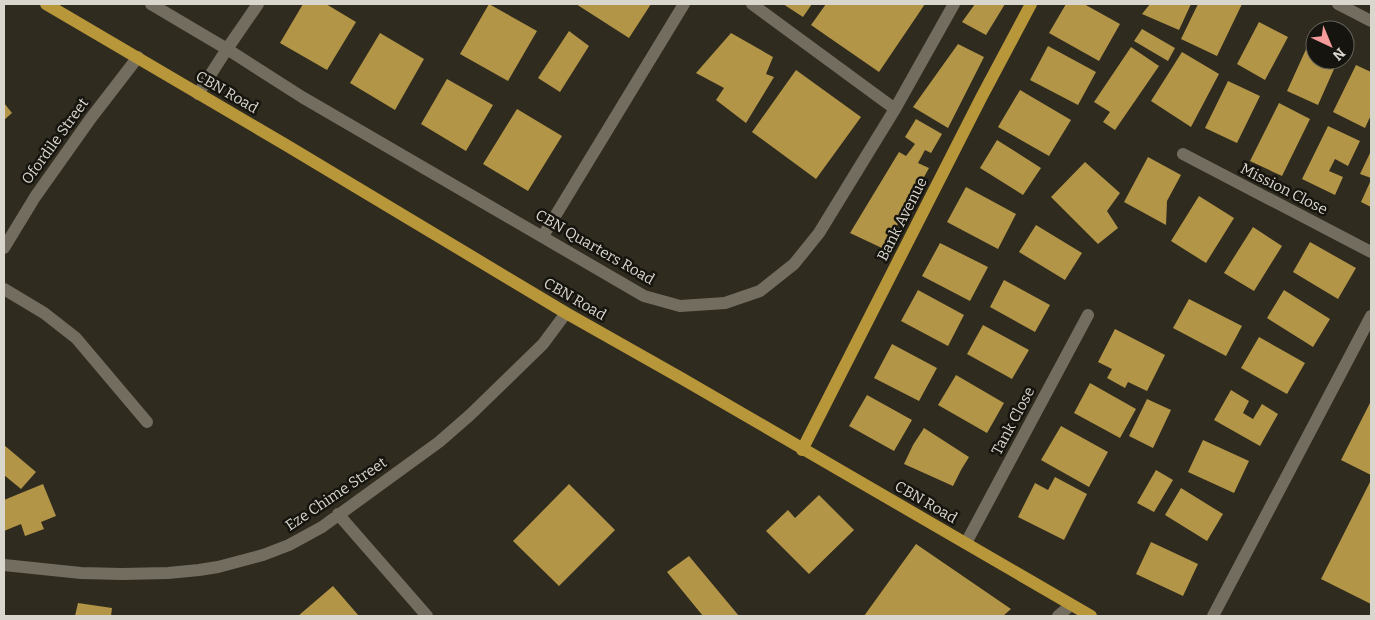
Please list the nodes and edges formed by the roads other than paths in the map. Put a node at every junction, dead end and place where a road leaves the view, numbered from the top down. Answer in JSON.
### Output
{"nodes":[{"id":1,"x":46,"y":4,"type":"edge"},
{"id":2,"x":151,"y":4,"type":"edge"},
{"id":3,"x":258,"y":4,"type":"edge"},
{"id":4,"x":684,"y":4,"type":"edge"},
{"id":5,"x":752,"y":4,"type":"edge"},
{"id":6,"x":954,"y":4,"type":"edge"},
{"id":7,"x":1031,"y":4,"type":"edge"},
{"id":8,"x":1338,"y":4,"type":"edge"},
{"id":9,"x":1371,"y":21,"type":"edge"},
{"id":10,"x":227,"y":49,"type":"junction"},
{"id":11,"x":138,"y":57,"type":"junction"},
{"id":12,"x":198,"y":94,"type":"junction"},
{"id":13,"x":895,"y":109,"type":"junction"},
{"id":14,"x":1183,"y":154,"type":"dead end"},
{"id":15,"x":543,"y":236,"type":"junction"},
{"id":16,"x":4,"y":248,"type":"edge"},
{"id":17,"x":1371,"y":252,"type":"edge"},
{"id":18,"x":4,"y":289,"type":"edge"},
{"id":19,"x":566,"y":313,"type":"junction"},
{"id":20,"x":1088,"y":314,"type":"dead end"},
{"id":21,"x":1371,"y":316,"type":"edge"},
{"id":22,"x":147,"y":422,"type":"dead end"},
{"id":23,"x":802,"y":450,"type":"junction"},
{"id":24,"x":338,"y":514,"type":"junction"},
{"id":25,"x":966,"y":543,"type":"junction"},
{"id":26,"x":4,"y":565,"type":"edge"},
{"id":27,"x":1071,"y":605,"type":"junction"},
{"id":28,"x":427,"y":616,"type":"edge"},
{"id":29,"x":1058,"y":616,"type":"edge"},
{"id":30,"x":1091,"y":616,"type":"edge"},
{"id":31,"x":1213,"y":616,"type":"edge"}],
"edges":[{"from":1,"to":11,"type":"main road","name":"CBN Road"},
{"from":2,"to":10,"type":"street","name":"CBN Quarters Road"},
{"from":3,"to":10,"type":"street"},
{"from":4,"to":15,"type":"street"},
{"from":5,"to":13,"type":"street"},
{"from":6,"to":13,"type":"street","name":"CBN Quarters Road"},
{"from":7,"to":23,"type":"main road","name":"Bank Avenue"},
{"from":8,"to":9,"type":"street"},
{"from":10,"to":12,"type":"street"},
{"from":10,"to":15,"type":"street","name":"CBN Quarters Road"},
{"from":11,"to":12,"type":"main road","name":"CBN Road"},
{"from":11,"to":16,"type":"street","name":"Ofordile Street"},
{"from":12,"to":19,"type":"main road","name":"CBN Road"},
{"from":13,"to":15,"type":"street","name":"CBN Quarters Road"},
{"from":14,"to":17,"type":"street","name":"Mission Close"},
{"from":18,"to":22,"type":"street"},
{"from":19,"to":23,"type":"main road","name":"CBN Road"},
{"from":19,"to":24,"type":"street","name":"Eze Chime Street"},
{"from":20,"to":25,"type":"street","name":"Tank Close"},
{"from":21,"to":31,"type":"street"},
{"from":23,"to":25,"type":"main road","name":"CBN Road"},
{"from":24,"to":26,"type":"street","name":"Eze Chime Street"},
{"from":24,"to":28,"type":"street"},
{"from":25,"to":27,"type":"main road","name":"CBN Road"},
{"from":27,"to":29,"type":"street"},
{"from":27,"to":30,"type":"main road","name":"CBN Road"}]}
